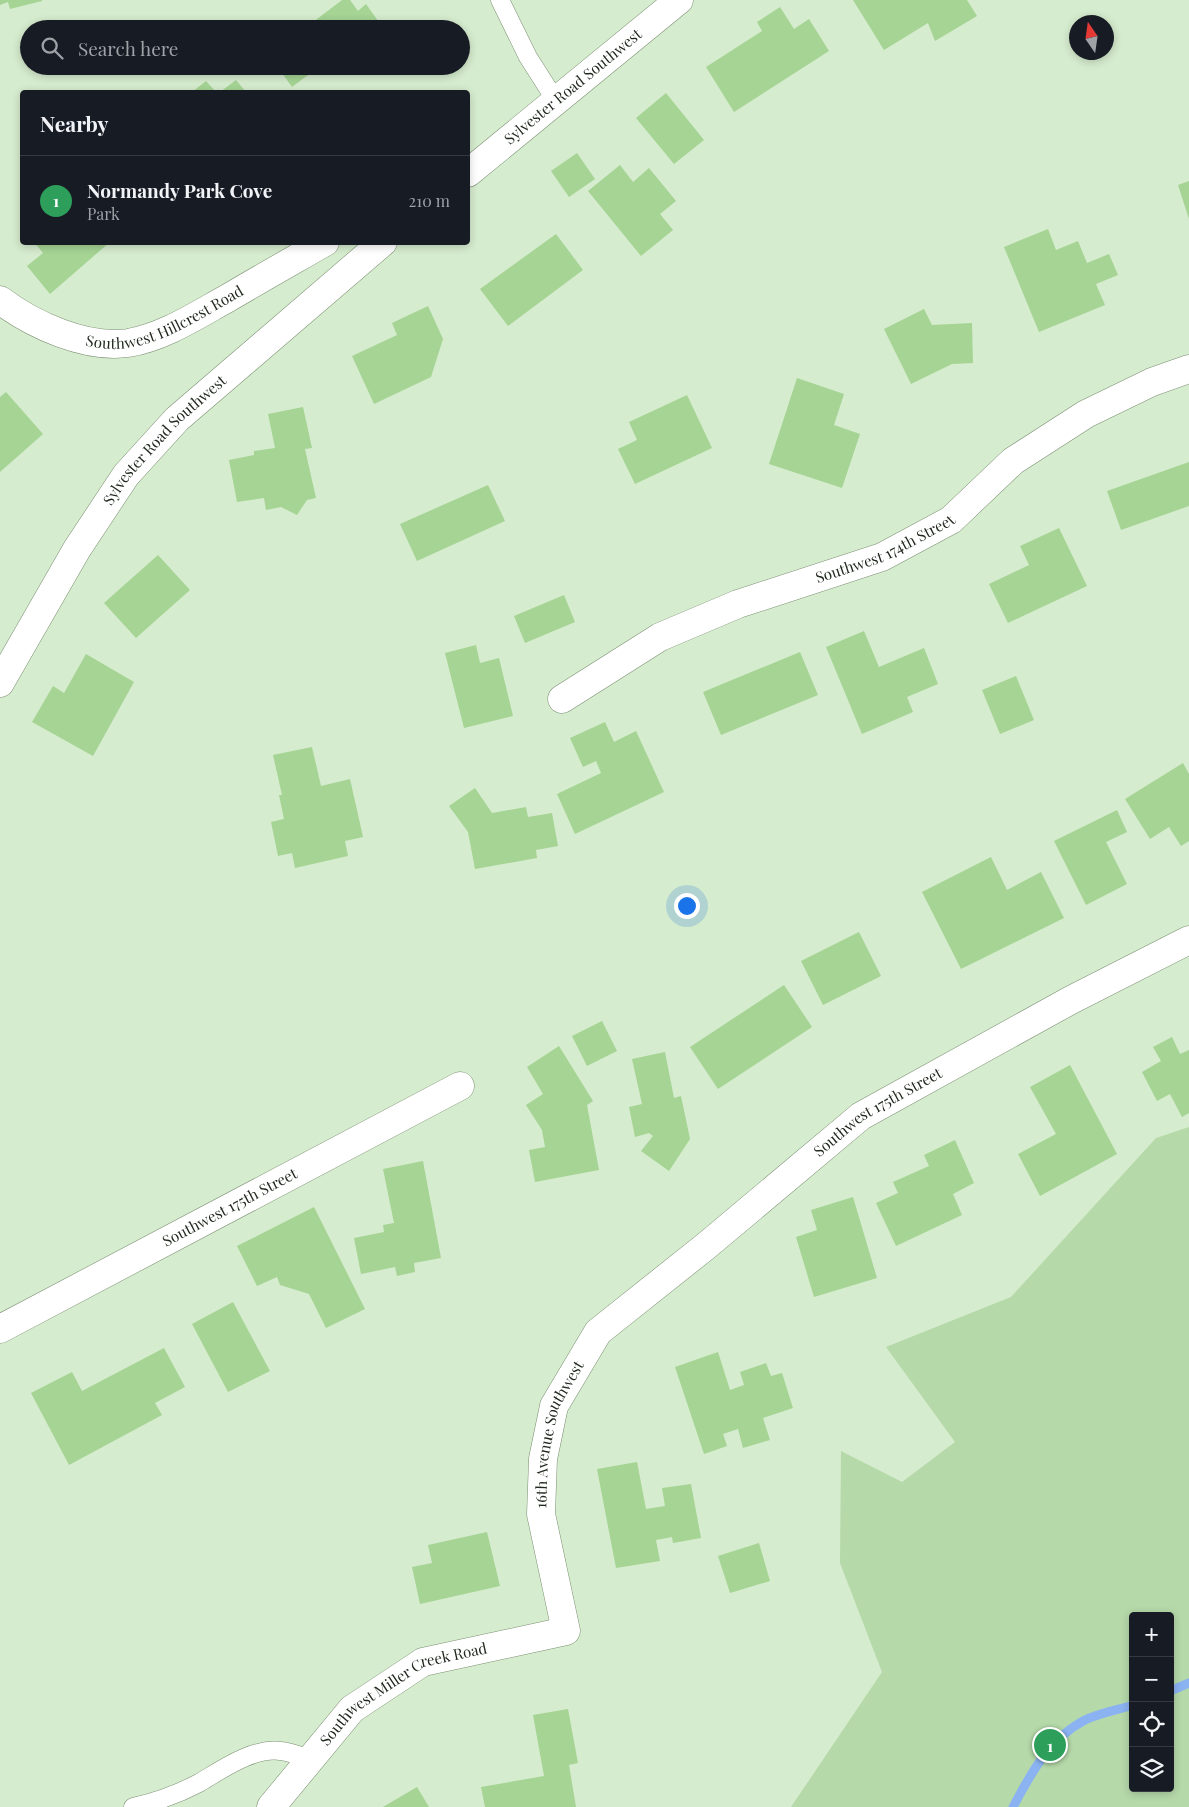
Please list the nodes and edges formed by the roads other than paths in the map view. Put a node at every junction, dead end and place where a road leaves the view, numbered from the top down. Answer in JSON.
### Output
{"nodes":[{"id":1,"x":500,"y":0,"type":"edge"},
{"id":2,"x":679,"y":0,"type":"edge"},
{"id":3,"x":556,"y":101,"type":"junction"},
{"id":4,"x":470,"y":171,"type":"edge"},
{"id":5,"x":319,"y":245,"type":"edge"},
{"id":6,"x":380,"y":245,"type":"edge"},
{"id":7,"x":0,"y":300,"type":"edge"},
{"id":8,"x":1189,"y":369,"type":"edge"},
{"id":9,"x":0,"y":682,"type":"edge"},
{"id":10,"x":562,"y":699,"type":"dead end"},
{"id":11,"x":1189,"y":940,"type":"edge"},
{"id":12,"x":460,"y":1086,"type":"dead end"},
{"id":13,"x":0,"y":1329,"type":"edge"},
{"id":14,"x":598,"y":1332,"type":"joint"},
{"id":15,"x":566,"y":1630,"type":"joint"},
{"id":16,"x":310,"y":1759,"type":"junction"},
{"id":17,"x":134,"y":1807,"type":"edge"},
{"id":18,"x":271,"y":1807,"type":"edge"}],
"edges":[{"from":1,"to":3,"type":"lane"},
{"from":2,"to":3,"type":"street","name":"Sylvester Road Southwest"},
{"from":3,"to":4,"type":"street","name":"Sylvester Road Southwest"},
{"from":5,"to":7,"type":"street","name":"Southwest Hillcrest Road"},
{"from":6,"to":9,"type":"street","name":"Sylvester Road Southwest"},
{"from":8,"to":10,"type":"street","name":"Southwest 174th Street"},
{"from":11,"to":14,"type":"street","name":"Southwest 175th Street"},
{"from":12,"to":13,"type":"street","name":"Southwest 175th Street"},
{"from":14,"to":15,"type":"street","name":"16th Avenue Southwest"},
{"from":15,"to":16,"type":"street","name":"Southwest Miller Creek Road"},
{"from":16,"to":17,"type":"lane"},
{"from":16,"to":18,"type":"street","name":"Southwest Miller Creek Road"}]}
